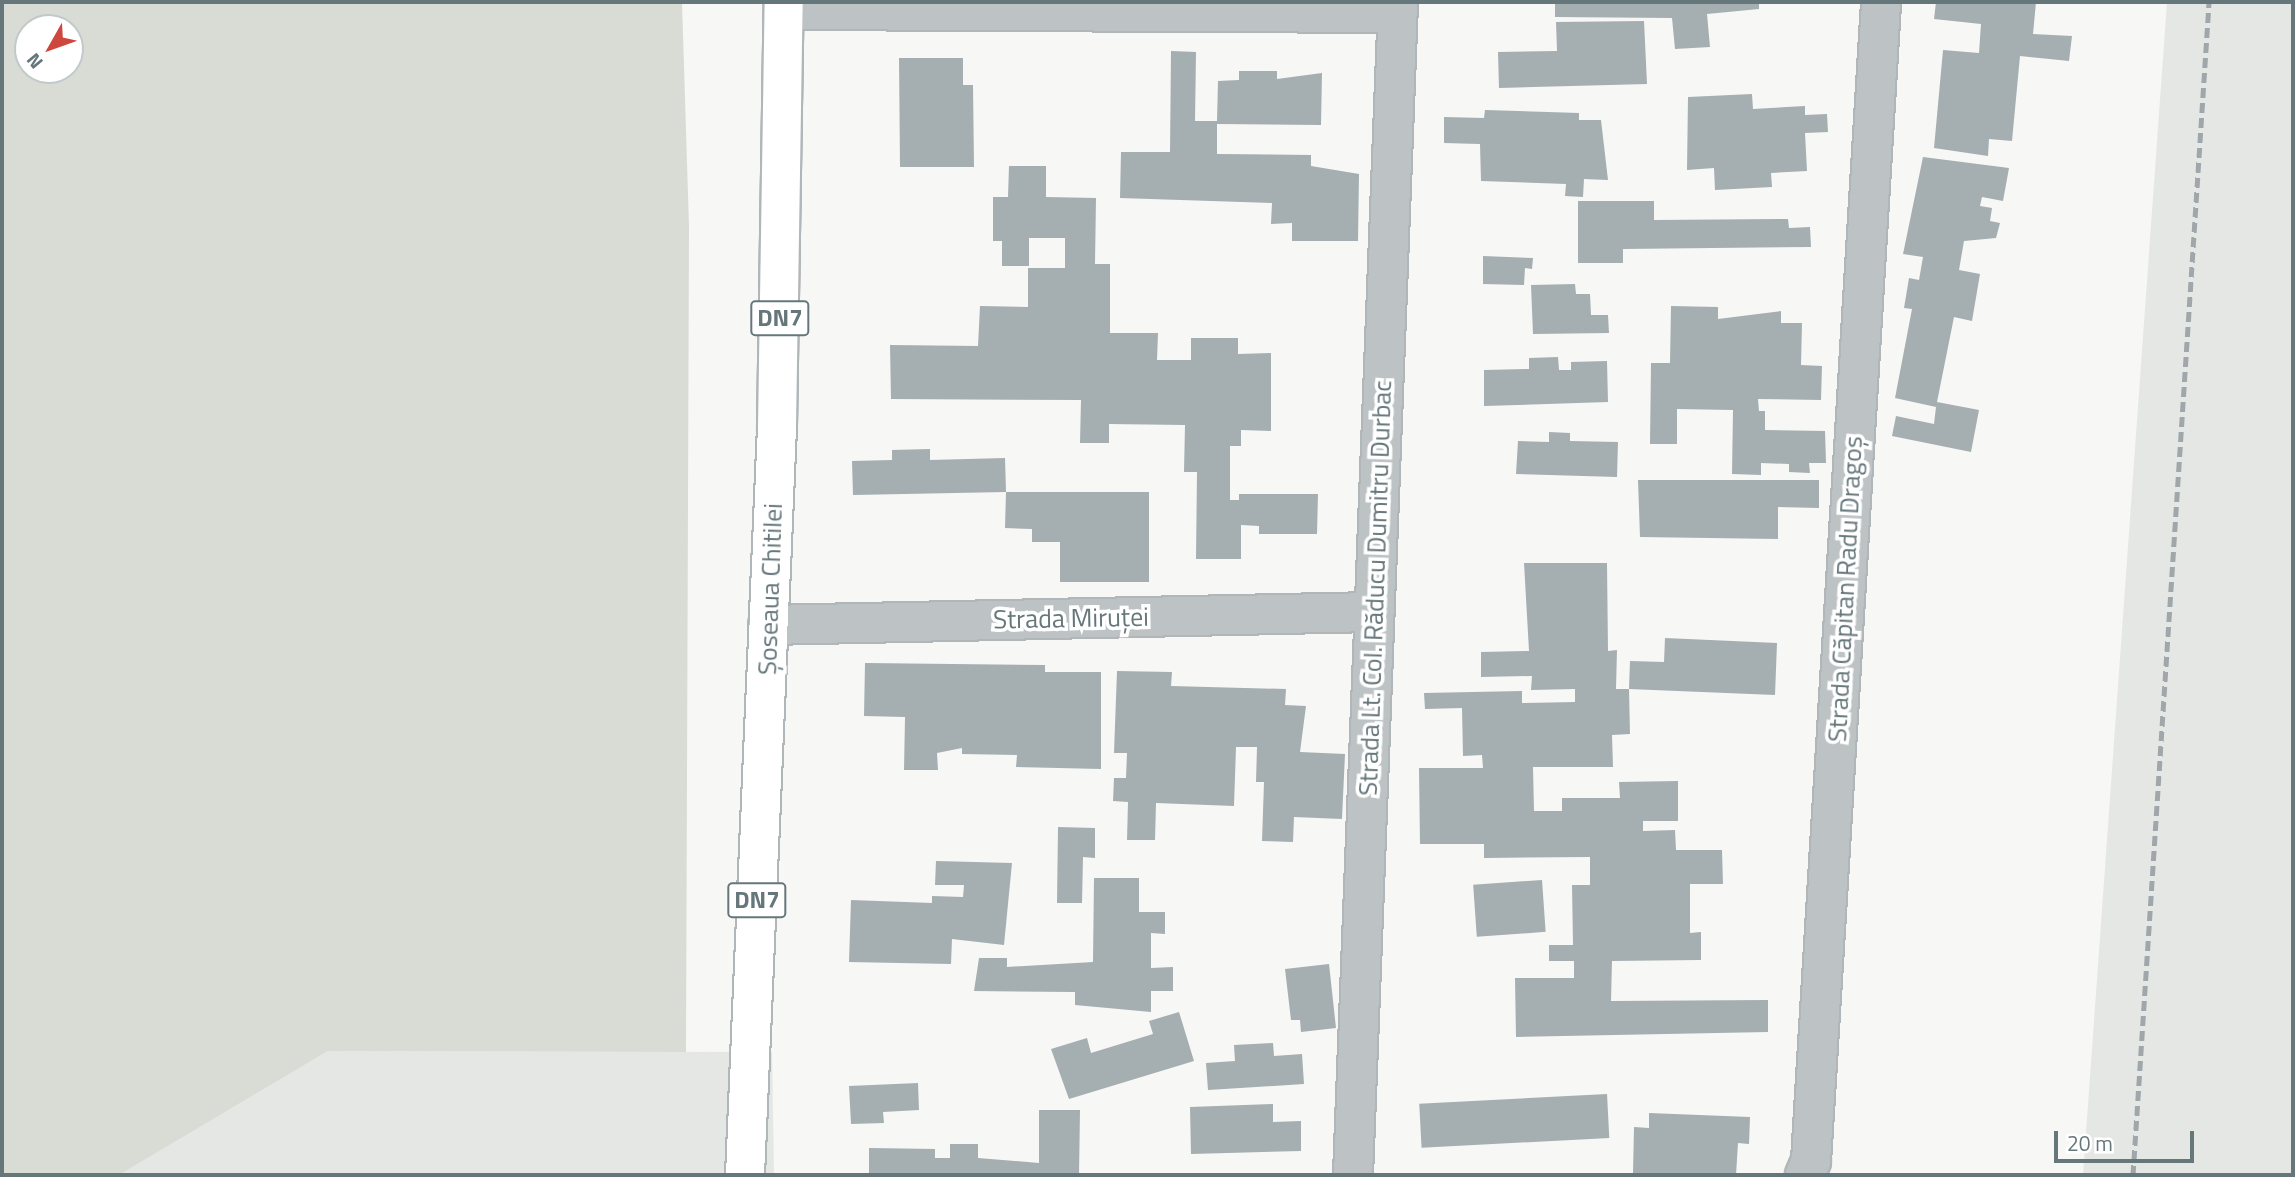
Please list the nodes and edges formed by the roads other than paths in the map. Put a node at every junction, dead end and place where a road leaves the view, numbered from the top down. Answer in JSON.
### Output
{"nodes":[{"id":1,"x":1881,"y":2,"type":"edge"},
{"id":2,"x":785,"y":6,"type":"edge"},
{"id":3,"x":1397,"y":7,"type":"edge"},
{"id":4,"x":1373,"y":612,"type":"junction"},
{"id":5,"x":768,"y":625,"type":"junction"},
{"id":6,"x":745,"y":1175,"type":"edge"},
{"id":7,"x":1353,"y":1175,"type":"edge"},
{"id":8,"x":1805,"y":1175,"type":"edge"}],
"edges":[{"from":1,"to":8,"type":"street","name":"Strada Căpitan Radu Dragoș"},
{"from":2,"to":3,"type":"street"},
{"from":2,"to":5,"type":"main road","name":"Șoseaua Chitilei","number":"DN7"},
{"from":3,"to":4,"type":"street","name":"Strada Lt. Col. Răducu Dumitru Durbac"},
{"from":4,"to":5,"type":"street","name":"Strada Miruței"},
{"from":4,"to":7,"type":"street","name":"Strada Lt. Col. Răducu Dumitru Durbac"},
{"from":5,"to":6,"type":"main road","name":"Șoseaua Chitilei","number":"DN7"}]}
